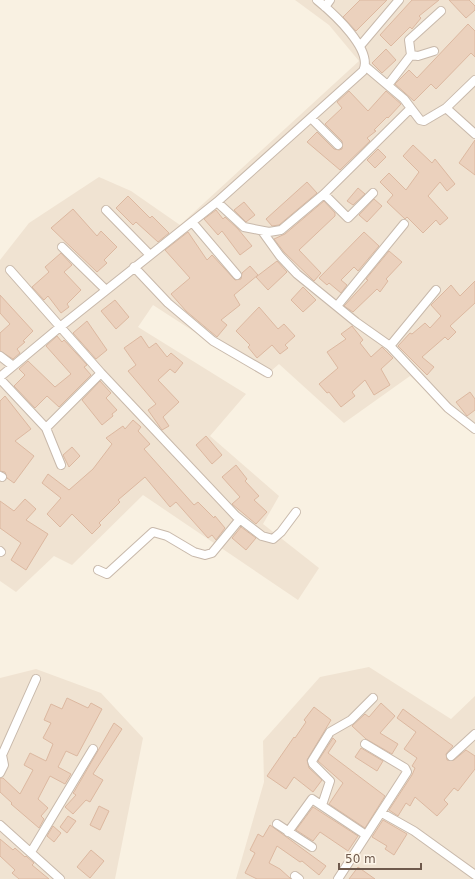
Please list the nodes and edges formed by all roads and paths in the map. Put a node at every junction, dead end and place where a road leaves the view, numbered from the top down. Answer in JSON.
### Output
{"nodes":[{"id":1,"x":317,"y":0,"type":"edge"},
{"id":2,"x":398,"y":0,"type":"edge"},
{"id":3,"x":328,"y":3,"type":"edge"},
{"id":4,"x":441,"y":11,"type":"dead end"},
{"id":5,"x":360,"y":46,"type":"junction"},
{"id":6,"x":434,"y":51,"type":"dead end"},
{"id":7,"x":411,"y":54,"type":"junction"},
{"id":8,"x":365,"y":66,"type":"junction"},
{"id":9,"x":475,"y":80,"type":"edge"},
{"id":10,"x":388,"y":85,"type":"junction"},
{"id":11,"x":446,"y":108,"type":"junction"},
{"id":12,"x":410,"y":109,"type":"junction"},
{"id":13,"x":311,"y":118,"type":"junction"},
{"id":14,"x":475,"y":134,"type":"edge"},
{"id":15,"x":338,"y":145,"type":"dead end"},
{"id":16,"x":373,"y":192,"type":"dead end"},
{"id":17,"x":324,"y":194,"type":"junction"},
{"id":18,"x":217,"y":202,"type":"junction"},
{"id":19,"x":106,"y":210,"type":"dead end"},
{"id":20,"x":192,"y":222,"type":"junction"},
{"id":21,"x":404,"y":224,"type":"dead end"},
{"id":22,"x":262,"y":231,"type":"junction"},
{"id":23,"x":62,"y":247,"type":"dead end"},
{"id":24,"x":150,"y":255,"type":"junction"},
{"id":25,"x":134,"y":267,"type":"junction"},
{"id":26,"x":10,"y":270,"type":"dead end"},
{"id":27,"x":237,"y":276,"type":"dead end"},
{"id":28,"x":106,"y":290,"type":"junction"},
{"id":29,"x":436,"y":290,"type":"dead end"},
{"id":30,"x":337,"y":306,"type":"junction"},
{"id":31,"x":60,"y":327,"type":"junction"},
{"id":32,"x":390,"y":346,"type":"junction"},
{"id":33,"x":0,"y":356,"type":"edge"},
{"id":34,"x":13,"y":366,"type":"junction"},
{"id":35,"x":101,"y":373,"type":"junction"},
{"id":36,"x":268,"y":373,"type":"dead end"},
{"id":37,"x":0,"y":378,"type":"edge"},
{"id":38,"x":46,"y":428,"type":"junction"},
{"id":39,"x":475,"y":429,"type":"edge"},
{"id":40,"x":62,"y":465,"type":"dead end"},
{"id":41,"x":296,"y":512,"type":"dead end"},
{"id":42,"x":240,"y":519,"type":"junction"},
{"id":43,"x":98,"y":570,"type":"dead end"},
{"id":44,"x":36,"y":679,"type":"dead end"},
{"id":45,"x":373,"y":698,"type":"dead end"},
{"id":46,"x":475,"y":734,"type":"edge"},
{"id":47,"x":365,"y":744,"type":"dead end"},
{"id":48,"x":93,"y":749,"type":"dead end"},
{"id":49,"x":451,"y":756,"type":"dead end"},
{"id":50,"x":0,"y":773,"type":"edge"},
{"id":51,"x":322,"y":805,"type":"junction"},
{"id":52,"x":382,"y":813,"type":"junction"},
{"id":53,"x":277,"y":824,"type":"dead end"},
{"id":54,"x":0,"y":825,"type":"edge"},
{"id":55,"x":288,"y":832,"type":"junction"},
{"id":56,"x":366,"y":835,"type":"junction"},
{"id":57,"x":312,"y":847,"type":"dead end"},
{"id":58,"x":33,"y":850,"type":"junction"},
{"id":59,"x":475,"y":875,"type":"edge"},
{"id":60,"x":60,"y":879,"type":"edge"},
{"id":61,"x":338,"y":879,"type":"edge"}],
"edges":[{"from":1,"to":3,"type":"street"},
{"from":2,"to":5,"type":"street"},
{"from":3,"to":5,"type":"street"},
{"from":4,"to":7,"type":"street"},
{"from":5,"to":8,"type":"street"},
{"from":6,"to":7,"type":"street"},
{"from":7,"to":10,"type":"street"},
{"from":8,"to":10,"type":"street"},
{"from":8,"to":13,"type":"street"},
{"from":9,"to":11,"type":"street"},
{"from":10,"to":12,"type":"street"},
{"from":11,"to":12,"type":"street"},
{"from":11,"to":14,"type":"street"},
{"from":12,"to":17,"type":"street"},
{"from":13,"to":15,"type":"street"},
{"from":13,"to":18,"type":"street"},
{"from":16,"to":17,"type":"street"},
{"from":17,"to":22,"type":"street"},
{"from":18,"to":20,"type":"street"},
{"from":18,"to":22,"type":"street"},
{"from":19,"to":24,"type":"street"},
{"from":20,"to":24,"type":"street"},
{"from":20,"to":27,"type":"street"},
{"from":21,"to":30,"type":"street"},
{"from":22,"to":30,"type":"street"},
{"from":23,"to":28,"type":"street"},
{"from":24,"to":25,"type":"street"},
{"from":25,"to":28,"type":"street"},
{"from":25,"to":36,"type":"street"},
{"from":26,"to":31,"type":"street"},
{"from":28,"to":31,"type":"street"},
{"from":29,"to":32,"type":"street"},
{"from":30,"to":32,"type":"street"},
{"from":31,"to":34,"type":"street"},
{"from":31,"to":35,"type":"street"},
{"from":32,"to":39,"type":"street"},
{"from":33,"to":34,"type":"street"},
{"from":34,"to":37,"type":"street"},
{"from":35,"to":38,"type":"street"},
{"from":35,"to":42,"type":"street"},
{"from":37,"to":38,"type":"street"},
{"from":38,"to":40,"type":"street"},
{"from":41,"to":42,"type":"street"},
{"from":42,"to":43,"type":"street"},
{"from":44,"to":50,"type":"street"},
{"from":45,"to":51,"type":"street"},
{"from":46,"to":49,"type":"street"},
{"from":47,"to":52,"type":"street"},
{"from":48,"to":58,"type":"street"},
{"from":51,"to":55,"type":"street"},
{"from":51,"to":56,"type":"street"},
{"from":52,"to":56,"type":"street"},
{"from":52,"to":59,"type":"street"},
{"from":53,"to":55,"type":"street"},
{"from":54,"to":58,"type":"street"},
{"from":55,"to":57,"type":"street"},
{"from":56,"to":61,"type":"street"},
{"from":58,"to":60,"type":"street"}]}
